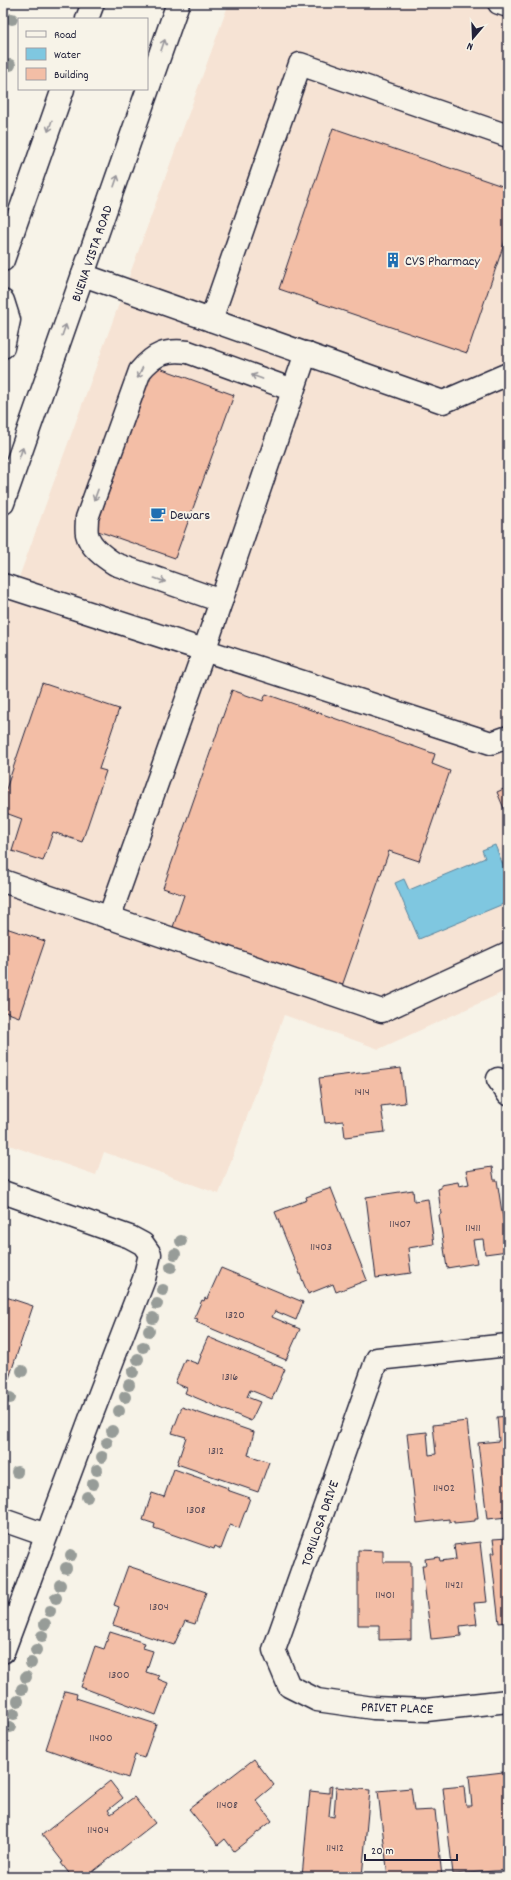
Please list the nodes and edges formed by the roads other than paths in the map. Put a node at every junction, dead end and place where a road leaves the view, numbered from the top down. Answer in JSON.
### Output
{"nodes":[{"id":1,"x":93,"y":3,"type":"edge"},
{"id":2,"x":178,"y":3,"type":"edge"},
{"id":3,"x":499,"y":3,"type":"edge"},
{"id":4,"x":508,"y":6,"type":"edge"},
{"id":5,"x":87,"y":18,"type":"edge"},
{"id":6,"x":148,"y":89,"type":"edge"},
{"id":7,"x":63,"y":90,"type":"edge"},
{"id":8,"x":148,"y":90,"type":"edge"},
{"id":9,"x":508,"y":136,"type":"edge"},
{"id":10,"x":3,"y":260,"type":"edge"},
{"id":11,"x":83,"y":276,"type":"junction"},
{"id":12,"x":3,"y":300,"type":"edge"},
{"id":13,"x":211,"y":320,"type":"junction"},
{"id":14,"x":3,"y":347,"type":"edge"},
{"id":15,"x":306,"y":353,"type":"junction"},
{"id":16,"x":508,"y":374,"type":"edge"},
{"id":17,"x":293,"y":390,"type":"junction"},
{"id":18,"x":3,"y":503,"type":"edge"},
{"id":19,"x":3,"y":585,"type":"edge"},
{"id":20,"x":221,"y":601,"type":"junction"},
{"id":21,"x":204,"y":651,"type":"junction"},
{"id":22,"x":508,"y":737,"type":"edge"},
{"id":23,"x":3,"y":881,"type":"edge"},
{"id":24,"x":109,"y":918,"type":"junction"},
{"id":25,"x":508,"y":953,"type":"edge"},
{"id":26,"x":3,"y":1192,"type":"edge"},
{"id":27,"x":508,"y":1345,"type":"edge"},
{"id":28,"x":3,"y":1520,"type":"edge"},
{"id":29,"x":46,"y":1535,"type":"junction"},
{"id":30,"x":3,"y":1652,"type":"edge"},
{"id":31,"x":289,"y":1686,"type":"joint"},
{"id":32,"x":508,"y":1701,"type":"edge"}],
"edges":[{"from":1,"to":5,"type":"main road"},
{"from":6,"to":2,"type":"main road","name":"BUENA VISTA ROAD","one_way":true},
{"from":3,"to":4,"type":"main road"},
{"from":7,"to":10,"type":"main road","one_way":true},
{"from":11,"to":8,"type":"main road","name":"BUENA VISTA ROAD","one_way":true},
{"from":9,"to":13,"type":"main road"},
{"from":11,"to":13,"type":"main road"},
{"from":18,"to":11,"type":"main road","name":"BUENA VISTA ROAD","one_way":true},
{"from":12,"to":14,"type":"main road"},
{"from":13,"to":15,"type":"main road"},
{"from":15,"to":16,"type":"main road"},
{"from":15,"to":17,"type":"main road"},
{"from":17,"to":20,"type":"main road"},
{"from":17,"to":20,"type":"main road","one_way":true},
{"from":19,"to":21,"type":"main road"},
{"from":20,"to":21,"type":"main road"},
{"from":21,"to":22,"type":"main road"},
{"from":21,"to":24,"type":"main road"},
{"from":23,"to":24,"type":"main road"},
{"from":24,"to":25,"type":"main road"},
{"from":26,"to":29,"type":"main road"},
{"from":27,"to":31,"type":"main road","name":"TORULOSA DRIVE"},
{"from":28,"to":29,"type":"main road"},
{"from":29,"to":30,"type":"main road"},
{"from":31,"to":32,"type":"main road","name":"PRIVET PLACE"}]}
